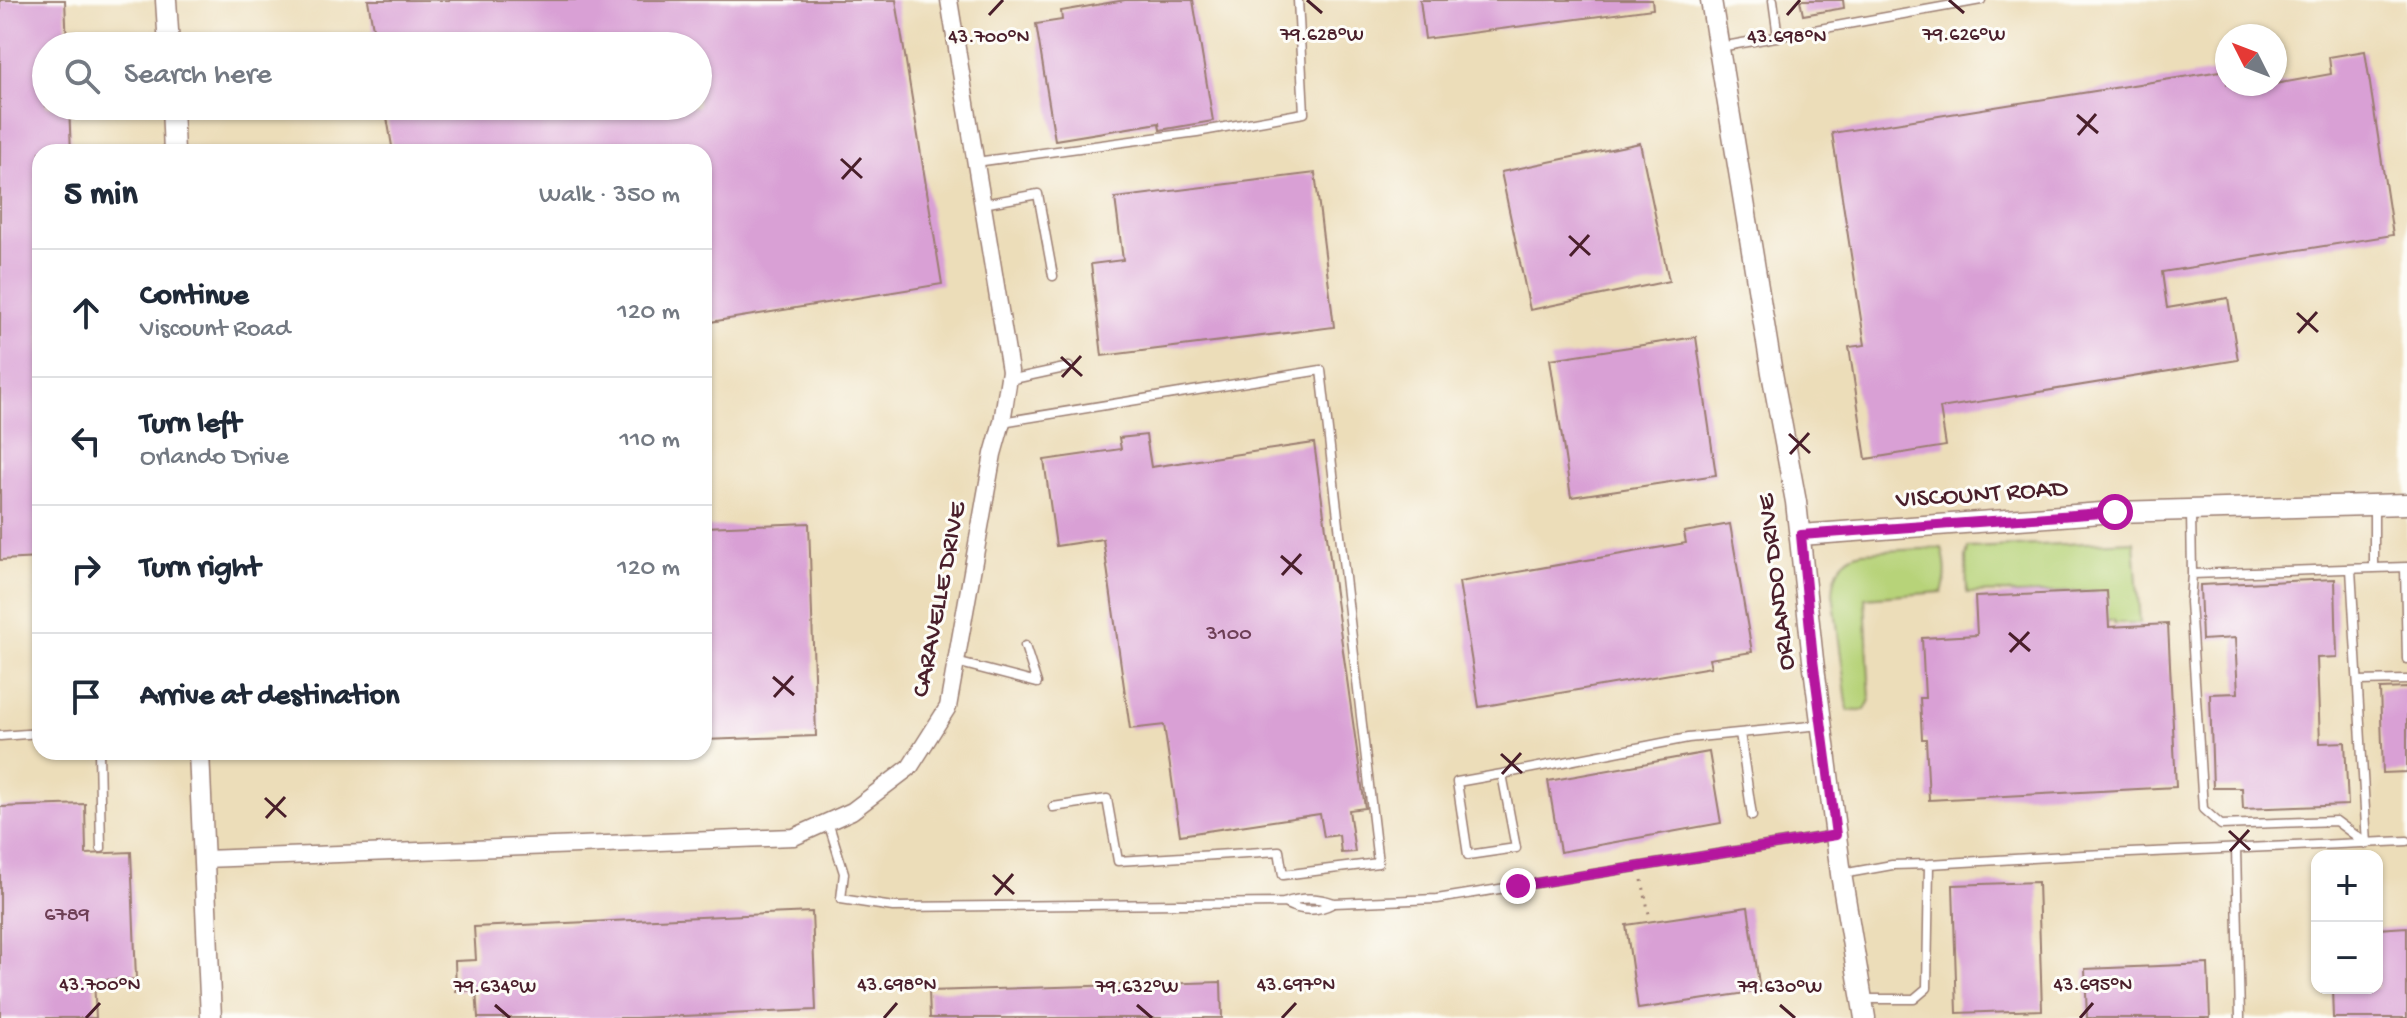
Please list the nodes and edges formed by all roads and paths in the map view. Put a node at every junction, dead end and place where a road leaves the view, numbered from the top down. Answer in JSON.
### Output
{"nodes":[{"id":1,"x":166,"y":0,"type":"edge"},
{"id":2,"x":949,"y":0,"type":"edge"},
{"id":3,"x":1298,"y":0,"type":"edge"},
{"id":4,"x":1711,"y":0,"type":"edge"},
{"id":5,"x":1773,"y":0,"type":"edge"},
{"id":6,"x":1981,"y":0,"type":"edge"},
{"id":7,"x":168,"y":32,"type":"edge"},
{"id":8,"x":1778,"y":37,"type":"junction"},
{"id":9,"x":1719,"y":47,"type":"junction"},
{"id":10,"x":173,"y":120,"type":"edge"},
{"id":11,"x":174,"y":144,"type":"edge"},
{"id":12,"x":976,"y":162,"type":"junction"},
{"id":13,"x":983,"y":204,"type":"junction"},
{"id":14,"x":1053,"y":276,"type":"dead end"},
{"id":15,"x":1069,"y":367,"type":"dead end"},
{"id":16,"x":1009,"y":381,"type":"junction"},
{"id":17,"x":1002,"y":422,"type":"junction"},
{"id":18,"x":2407,"y":504,"type":"edge"},
{"id":19,"x":2374,"y":505,"type":"junction"},
{"id":20,"x":2191,"y":510,"type":"junction"},
{"id":21,"x":1801,"y":535,"type":"junction"},
{"id":22,"x":2374,"y":568,"type":"junction"},
{"id":23,"x":2406,"y":568,"type":"edge"},
{"id":24,"x":2351,"y":569,"type":"junction"},
{"id":25,"x":2192,"y":574,"type":"junction"},
{"id":26,"x":1025,"y":646,"type":"dead end"},
{"id":27,"x":2407,"y":659,"type":"edge"},
{"id":28,"x":956,"y":662,"type":"junction"},
{"id":29,"x":2407,"y":680,"type":"edge"},
{"id":30,"x":2358,"y":681,"type":"junction"},
{"id":31,"x":1822,"y":725,"type":"junction"},
{"id":32,"x":1740,"y":733,"type":"junction"},
{"id":33,"x":32,"y":734,"type":"edge"},
{"id":34,"x":0,"y":736,"type":"edge"},
{"id":35,"x":99,"y":760,"type":"edge"},
{"id":36,"x":199,"y":760,"type":"edge"},
{"id":37,"x":1502,"y":774,"type":"junction"},
{"id":38,"x":1053,"y":807,"type":"dead end"},
{"id":39,"x":1752,"y":816,"type":"dead end"},
{"id":40,"x":828,"y":822,"type":"junction"},
{"id":41,"x":1836,"y":835,"type":"junction"},
{"id":42,"x":2407,"y":841,"type":"edge"},
{"id":43,"x":2367,"y":844,"type":"junction"},
{"id":44,"x":101,"y":848,"type":"dead end"},
{"id":45,"x":2236,"y":849,"type":"junction"},
{"id":46,"x":204,"y":859,"type":"junction"},
{"id":47,"x":1929,"y":864,"type":"junction"},
{"id":48,"x":1640,"y":867,"type":"junction"},
{"id":49,"x":1841,"y":874,"type":"junction"},
{"id":50,"x":1650,"y":919,"type":"dead end"},
{"id":51,"x":1863,"y":1008,"type":"edge"},
{"id":52,"x":211,"y":1018,"type":"edge"},
{"id":53,"x":2240,"y":1018,"type":"edge"}],
"edges":[{"from":1,"to":7,"type":"street"},
{"from":2,"to":12,"type":"street","name":"CARAVELLE DRIVE"},
{"from":3,"to":12,"type":"lane"},
{"from":4,"to":9,"type":"street","name":"ORLANDO DRIVE"},
{"from":5,"to":8,"type":"lane"},
{"from":6,"to":8,"type":"lane"},
{"from":8,"to":9,"type":"lane"},
{"from":9,"to":21,"type":"street","name":"ORLANDO DRIVE"},
{"from":10,"to":11,"type":"street"},
{"from":12,"to":13,"type":"street","name":"CARAVELLE DRIVE"},
{"from":13,"to":14,"type":"lane"},
{"from":13,"to":16,"type":"street","name":"CARAVELLE DRIVE"},
{"from":15,"to":16,"type":"lane"},
{"from":16,"to":17,"type":"street","name":"CARAVELLE DRIVE"},
{"from":17,"to":28,"type":"street","name":"CARAVELLE DRIVE"},
{"from":17,"to":38,"type":"lane"},
{"from":18,"to":19,"type":"street","name":"VISCOUNT ROAD"},
{"from":19,"to":20,"type":"street","name":"VISCOUNT ROAD"},
{"from":19,"to":22,"type":"lane"},
{"from":20,"to":21,"type":"street","name":"VISCOUNT ROAD"},
{"from":20,"to":25,"type":"lane"},
{"from":21,"to":31,"type":"street","name":"ORLANDO DRIVE"},
{"from":22,"to":23,"type":"lane"},
{"from":22,"to":24,"type":"lane"},
{"from":23,"to":27,"type":"lane"},
{"from":24,"to":25,"type":"lane"},
{"from":24,"to":30,"type":"lane"},
{"from":25,"to":43,"type":"lane"},
{"from":26,"to":28,"type":"lane"},
{"from":28,"to":40,"type":"street","name":"CARAVELLE DRIVE"},
{"from":29,"to":30,"type":"lane"},
{"from":30,"to":43,"type":"lane"},
{"from":31,"to":32,"type":"lane"},
{"from":31,"to":41,"type":"street","name":"ORLANDO DRIVE"},
{"from":32,"to":37,"type":"lane"},
{"from":32,"to":39,"type":"lane"},
{"from":33,"to":34,"type":"lane"},
{"from":35,"to":44,"type":"lane"},
{"from":36,"to":46,"type":"street"},
{"from":37,"to":37,"type":"lane"},
{"from":40,"to":46,"type":"street","name":"CARAVELLE DRIVE"},
{"from":40,"to":48,"type":"lane"},
{"from":41,"to":48,"type":"lane"},
{"from":41,"to":49,"type":"street","name":"ORLANDO DRIVE"},
{"from":42,"to":43,"type":"lane"},
{"from":43,"to":45,"type":"lane"},
{"from":45,"to":47,"type":"lane"},
{"from":45,"to":53,"type":"lane"},
{"from":46,"to":52,"type":"street"},
{"from":47,"to":49,"type":"lane"},
{"from":47,"to":51,"type":"lane"},
{"from":48,"to":50,"type":"path"},
{"from":49,"to":51,"type":"street","name":"ORLANDO DRIVE"}]}
